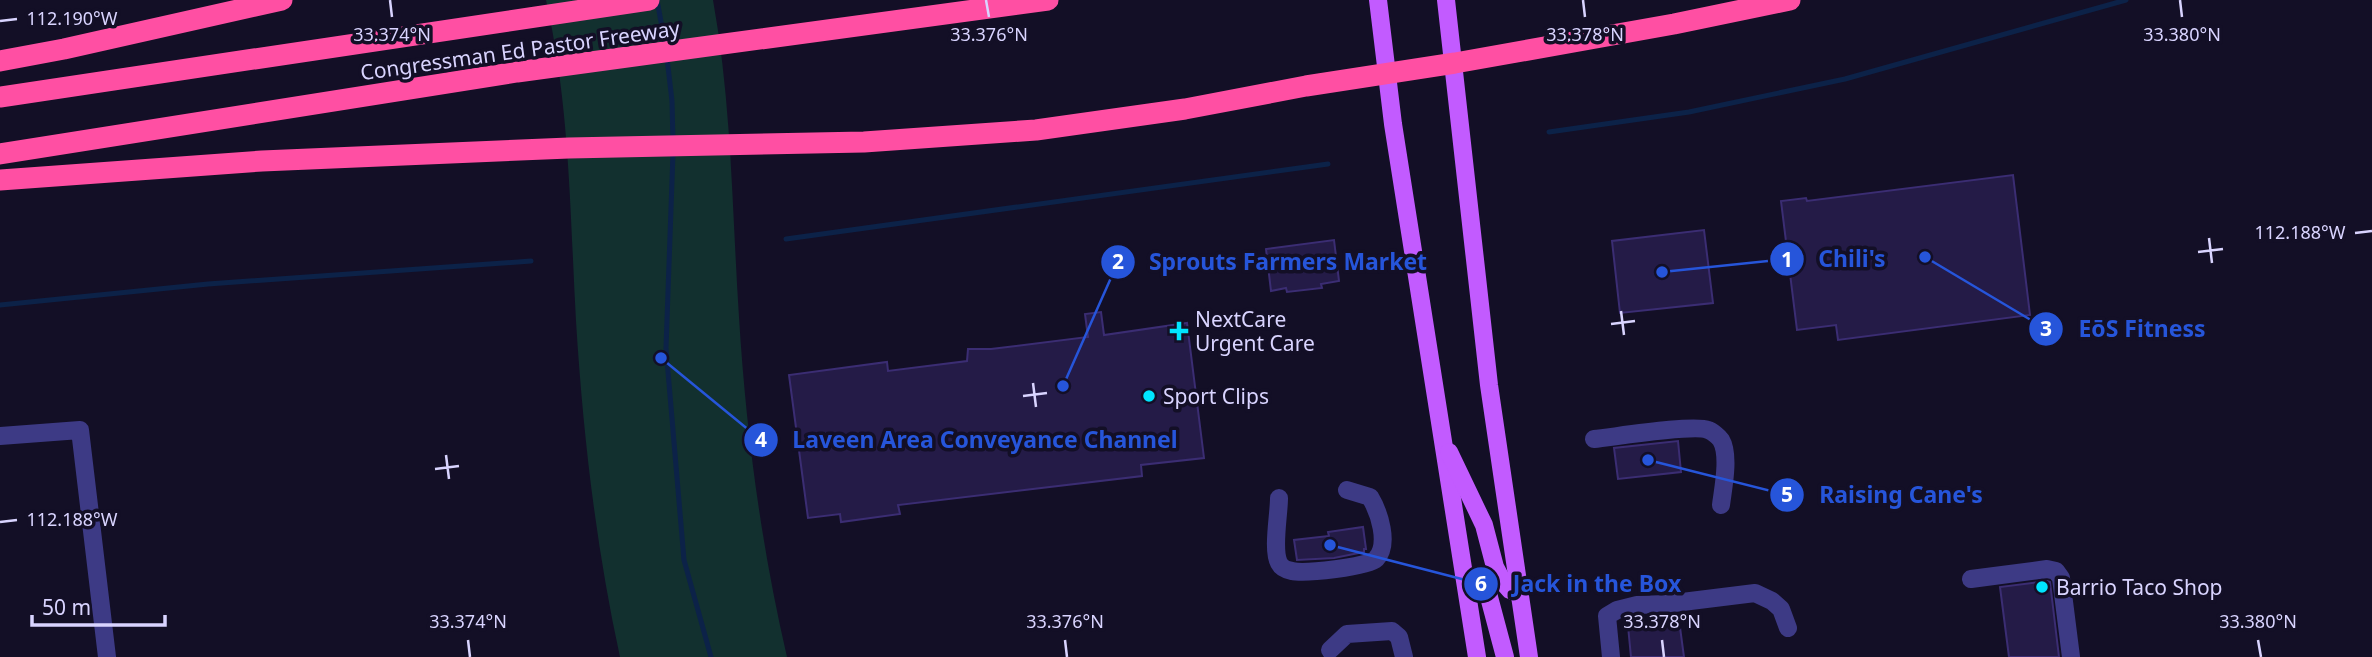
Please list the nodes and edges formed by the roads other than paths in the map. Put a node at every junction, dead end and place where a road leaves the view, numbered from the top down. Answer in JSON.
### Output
{"nodes":[{"id":1,"x":282,"y":0,"type":"edge"},
{"id":2,"x":649,"y":0,"type":"edge"},
{"id":3,"x":1048,"y":0,"type":"edge"},
{"id":4,"x":1377,"y":0,"type":"edge"},
{"id":5,"x":1446,"y":0,"type":"edge"},
{"id":6,"x":1790,"y":0,"type":"edge"},
{"id":7,"x":0,"y":61,"type":"edge"},
{"id":8,"x":1455,"y":63,"type":"junction"},
{"id":9,"x":1386,"y":74,"type":"junction"},
{"id":10,"x":0,"y":97,"type":"edge"},
{"id":11,"x":0,"y":154,"type":"edge"},
{"id":12,"x":0,"y":180,"type":"edge"},
{"id":13,"x":0,"y":436,"type":"edge"},
{"id":14,"x":1441,"y":436,"type":"junction"},
{"id":15,"x":1594,"y":439,"type":"dead end"},
{"id":16,"x":1346,"y":490,"type":"dead end"},
{"id":17,"x":1279,"y":498,"type":"dead end"},
{"id":18,"x":1721,"y":505,"type":"dead end"},
{"id":19,"x":1464,"y":573,"type":"junction"},
{"id":20,"x":1970,"y":579,"type":"dead end"},
{"id":21,"x":1520,"y":594,"type":"junction"},
{"id":22,"x":1788,"y":628,"type":"dead end"},
{"id":23,"x":1330,"y":650,"type":"dead end"},
{"id":24,"x":107,"y":657,"type":"edge"},
{"id":25,"x":1404,"y":657,"type":"edge"},
{"id":26,"x":1477,"y":657,"type":"edge"},
{"id":27,"x":1505,"y":657,"type":"edge"},
{"id":28,"x":1529,"y":657,"type":"edge"},
{"id":29,"x":1611,"y":657,"type":"edge"},
{"id":30,"x":2071,"y":657,"type":"edge"}],
"edges":[{"from":1,"to":7,"type":"highway"},
{"from":2,"to":10,"type":"highway","name":"Congressman Ed Pastor Freeway"},
{"from":3,"to":11,"type":"highway","name":"Congressman Ed Pastor Freeway"},
{"from":4,"to":9,"type":"main road"},
{"from":5,"to":8,"type":"main road"},
{"from":6,"to":8,"type":"highway"},
{"from":8,"to":9,"type":"highway"},
{"from":8,"to":21,"type":"main road"},
{"from":9,"to":12,"type":"highway"},
{"from":9,"to":14,"type":"main road"},
{"from":13,"to":24,"type":"street"},
{"from":14,"to":19,"type":"main road"},
{"from":14,"to":21,"type":"main road"},
{"from":15,"to":18,"type":"street"},
{"from":16,"to":17,"type":"street"},
{"from":19,"to":26,"type":"main road"},
{"from":19,"to":27,"type":"main road"},
{"from":20,"to":30,"type":"street"},
{"from":21,"to":28,"type":"main road"},
{"from":22,"to":29,"type":"street"},
{"from":23,"to":25,"type":"street"}]}
